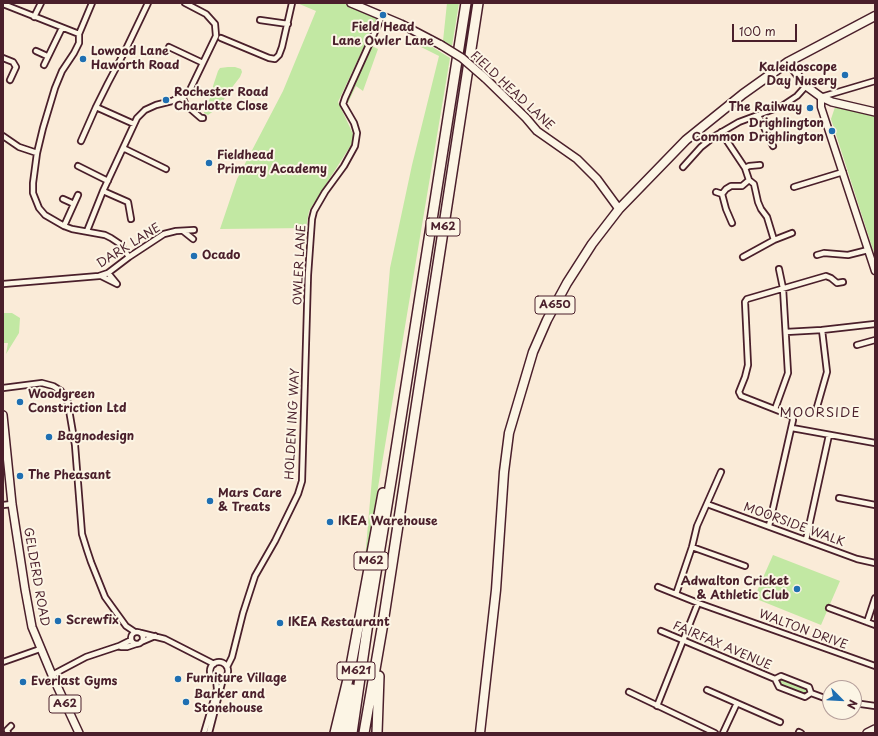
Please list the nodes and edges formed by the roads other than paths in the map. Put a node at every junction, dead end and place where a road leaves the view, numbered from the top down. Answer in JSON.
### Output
{"nodes":[{"id":1,"x":41,"y":3,"type":"edge"},
{"id":2,"x":92,"y":3,"type":"edge"},
{"id":3,"x":148,"y":3,"type":"edge"},
{"id":4,"x":185,"y":3,"type":"edge"},
{"id":5,"x":292,"y":3,"type":"edge"},
{"id":6,"x":351,"y":3,"type":"edge"},
{"id":7,"x":466,"y":3,"type":"edge"},
{"id":8,"x":478,"y":3,"type":"edge"},
{"id":9,"x":3,"y":4,"type":"edge"},
{"id":10,"x":382,"y":16,"type":"junction"},
{"id":11,"x":875,"y":16,"type":"edge"},
{"id":12,"x":34,"y":17,"type":"junction"},
{"id":13,"x":260,"y":20,"type":"dead end"},
{"id":14,"x":288,"y":24,"type":"junction"},
{"id":15,"x":62,"y":28,"type":"junction"},
{"id":16,"x":79,"y":34,"type":"junction"},
{"id":17,"x":221,"y":38,"type":"dead end"},
{"id":18,"x":169,"y":46,"type":"dead end"},
{"id":19,"x":36,"y":51,"type":"dead end"},
{"id":20,"x":47,"y":56,"type":"junction"},
{"id":21,"x":3,"y":58,"type":"edge"},
{"id":22,"x":788,"y":62,"type":"junction"},
{"id":23,"x":203,"y":63,"type":"junction"},
{"id":24,"x":44,"y":65,"type":"dead end"},
{"id":25,"x":10,"y":80,"type":"dead end"},
{"id":26,"x":875,"y":81,"type":"edge"},
{"id":27,"x":806,"y":86,"type":"junction"},
{"id":28,"x":182,"y":96,"type":"junction"},
{"id":29,"x":821,"y":97,"type":"junction"},
{"id":30,"x":96,"y":107,"type":"junction"},
{"id":31,"x":875,"y":112,"type":"edge"},
{"id":32,"x":758,"y":115,"type":"junction"},
{"id":33,"x":203,"y":118,"type":"dead end"},
{"id":34,"x":134,"y":124,"type":"junction"},
{"id":35,"x":721,"y":132,"type":"junction"},
{"id":36,"x":3,"y":137,"type":"edge"},
{"id":37,"x":81,"y":141,"type":"dead end"},
{"id":38,"x":773,"y":146,"type":"dead end"},
{"id":39,"x":123,"y":148,"type":"junction"},
{"id":40,"x":37,"y":153,"type":"junction"},
{"id":41,"x":760,"y":165,"type":"dead end"},
{"id":42,"x":78,"y":166,"type":"dead end"},
{"id":43,"x":683,"y":167,"type":"dead end"},
{"id":44,"x":745,"y":168,"type":"junction"},
{"id":45,"x":166,"y":169,"type":"dead end"},
{"id":46,"x":843,"y":172,"type":"junction"},
{"id":47,"x":749,"y":180,"type":"junction"},
{"id":48,"x":108,"y":181,"type":"junction"},
{"id":49,"x":794,"y":187,"type":"dead end"},
{"id":50,"x":103,"y":191,"type":"junction"},
{"id":51,"x":716,"y":192,"type":"dead end"},
{"id":52,"x":722,"y":194,"type":"junction"},
{"id":53,"x":78,"y":195,"type":"dead end"},
{"id":54,"x":63,"y":199,"type":"dead end"},
{"id":55,"x":74,"y":204,"type":"junction"},
{"id":56,"x":619,"y":209,"type":"junction"},
{"id":57,"x":131,"y":219,"type":"dead end"},
{"id":58,"x":732,"y":222,"type":"dead end"},
{"id":59,"x":64,"y":226,"type":"junction"},
{"id":60,"x":194,"y":230,"type":"dead end"},
{"id":61,"x":87,"y":231,"type":"junction"},
{"id":62,"x":183,"y":231,"type":"junction"},
{"id":63,"x":792,"y":233,"type":"dead end"},
{"id":64,"x":193,"y":239,"type":"dead end"},
{"id":65,"x":774,"y":240,"type":"junction"},
{"id":66,"x":868,"y":250,"type":"junction"},
{"id":67,"x":817,"y":256,"type":"dead end"},
{"id":68,"x":129,"y":257,"type":"junction"},
{"id":69,"x":742,"y":257,"type":"dead end"},
{"id":70,"x":779,"y":269,"type":"dead end"},
{"id":71,"x":875,"y":271,"type":"edge"},
{"id":72,"x":108,"y":273,"type":"junction"},
{"id":73,"x":100,"y":276,"type":"junction"},
{"id":74,"x":843,"y":282,"type":"dead end"},
{"id":75,"x":3,"y":284,"type":"edge"},
{"id":76,"x":783,"y":288,"type":"junction"},
{"id":77,"x":307,"y":322,"type":"joint"},
{"id":78,"x":875,"y":324,"type":"edge"},
{"id":79,"x":822,"y":330,"type":"junction"},
{"id":80,"x":786,"y":332,"type":"junction"},
{"id":81,"x":875,"y":340,"type":"edge"},
{"id":82,"x":857,"y":345,"type":"dead end"},
{"id":83,"x":3,"y":388,"type":"edge"},
{"id":84,"x":406,"y":388,"type":"junction"},
{"id":85,"x":817,"y":407,"type":"dead end"},
{"id":86,"x":775,"y":409,"type":"junction"},
{"id":87,"x":3,"y":415,"type":"edge"},
{"id":88,"x":792,"y":428,"type":"junction"},
{"id":89,"x":829,"y":435,"type":"junction"},
{"id":90,"x":875,"y":443,"type":"edge"},
{"id":91,"x":721,"y":472,"type":"dead end"},
{"id":92,"x":839,"y":498,"type":"dead end"},
{"id":93,"x":12,"y":504,"type":"junction"},
{"id":94,"x":707,"y":504,"type":"junction"},
{"id":95,"x":3,"y":505,"type":"edge"},
{"id":96,"x":875,"y":505,"type":"edge"},
{"id":97,"x":769,"y":526,"type":"junction"},
{"id":98,"x":806,"y":540,"type":"junction"},
{"id":99,"x":692,"y":547,"type":"junction"},
{"id":100,"x":875,"y":563,"type":"edge"},
{"id":101,"x":745,"y":566,"type":"dead end"},
{"id":102,"x":658,"y":587,"type":"dead end"},
{"id":103,"x":676,"y":594,"type":"junction"},
{"id":104,"x":875,"y":598,"type":"edge"},
{"id":105,"x":698,"y":603,"type":"junction"},
{"id":106,"x":829,"y":608,"type":"dead end"},
{"id":107,"x":370,"y":609,"type":"junction"},
{"id":108,"x":866,"y":622,"type":"junction"},
{"id":109,"x":875,"y":625,"type":"edge"},
{"id":110,"x":126,"y":626,"type":"junction"},
{"id":111,"x":661,"y":631,"type":"dead end"},
{"id":112,"x":135,"y":632,"type":"junction"},
{"id":113,"x":141,"y":633,"type":"junction"},
{"id":114,"x":155,"y":636,"type":"junction"},
{"id":115,"x":131,"y":639,"type":"junction"},
{"id":116,"x":684,"y":640,"type":"junction"},
{"id":117,"x":141,"y":642,"type":"junction"},
{"id":118,"x":380,"y":642,"type":"junction"},
{"id":119,"x":136,"y":644,"type":"junction"},
{"id":120,"x":119,"y":646,"type":"junction"},
{"id":121,"x":40,"y":649,"type":"junction"},
{"id":122,"x":201,"y":657,"type":"junction"},
{"id":123,"x":232,"y":657,"type":"junction"},
{"id":124,"x":3,"y":662,"type":"edge"},
{"id":125,"x":222,"y":663,"type":"junction"},
{"id":126,"x":214,"y":664,"type":"junction"},
{"id":127,"x":875,"y":666,"type":"edge"},
{"id":128,"x":227,"y":667,"type":"junction"},
{"id":129,"x":211,"y":669,"type":"junction"},
{"id":130,"x":52,"y":675,"type":"junction"},
{"id":131,"x":216,"y":679,"type":"junction"},
{"id":132,"x":223,"y":679,"type":"junction"},
{"id":133,"x":775,"y":680,"type":"junction"},
{"id":134,"x":707,"y":690,"type":"dead end"},
{"id":135,"x":629,"y":692,"type":"dead end"},
{"id":136,"x":811,"y":693,"type":"junction"},
{"id":137,"x":822,"y":697,"type":"edge"},
{"id":138,"x":737,"y":703,"type":"junction"},
{"id":139,"x":862,"y":704,"type":"edge"},
{"id":140,"x":657,"y":706,"type":"junction"},
{"id":141,"x":875,"y":706,"type":"edge"},
{"id":142,"x":216,"y":708,"type":"junction"},
{"id":143,"x":209,"y":716,"type":"junction"},
{"id":144,"x":780,"y":722,"type":"dead end"},
{"id":145,"x":11,"y":726,"type":"dead end"},
{"id":146,"x":875,"y":729,"type":"edge"},
{"id":147,"x":8,"y":733,"type":"edge"},
{"id":148,"x":79,"y":733,"type":"edge"},
{"id":149,"x":204,"y":733,"type":"edge"},
{"id":150,"x":209,"y":733,"type":"edge"},
{"id":151,"x":335,"y":733,"type":"edge"},
{"id":152,"x":343,"y":733,"type":"edge"},
{"id":153,"x":352,"y":733,"type":"edge"},
{"id":154,"x":364,"y":733,"type":"edge"},
{"id":155,"x":377,"y":733,"type":"edge"},
{"id":156,"x":480,"y":733,"type":"edge"},
{"id":157,"x":715,"y":733,"type":"edge"},
{"id":158,"x":723,"y":733,"type":"edge"},
{"id":159,"x":867,"y":733,"type":"edge"}],
"edges":[{"from":1,"to":12,"type":"street"},
{"from":2,"to":16,"type":"street"},
{"from":3,"to":30,"type":"street"},
{"from":4,"to":23,"type":"street"},
{"from":5,"to":14,"type":"street"},
{"from":6,"to":10,"type":"main road","name":"FIELD HEAD LANE"},
{"from":7,"to":84,"type":"highway","number":"M62"},
{"from":8,"to":118,"type":"highway","number":"M62"},
{"from":9,"to":12,"type":"street"},
{"from":10,"to":56,"type":"main road","name":"FIELD HEAD LANE","bridge":true},
{"from":10,"to":77,"type":"street","name":"OWLER LANE"},
{"from":11,"to":22,"type":"highway","number":"A650"},
{"from":12,"to":15,"type":"street"},
{"from":13,"to":14,"type":"street"},
{"from":14,"to":17,"type":"street"},
{"from":15,"to":16,"type":"street"},
{"from":15,"to":20,"type":"street"},
{"from":16,"to":40,"type":"street"},
{"from":18,"to":23,"type":"street"},
{"from":19,"to":20,"type":"street"},
{"from":20,"to":24,"type":"street"},
{"from":21,"to":25,"type":"street"},
{"from":22,"to":27,"type":"main road"},
{"from":22,"to":56,"type":"highway","number":"A650"},
{"from":23,"to":28,"type":"street"},
{"from":26,"to":29,"type":"street"},
{"from":27,"to":29,"type":"main road"},
{"from":27,"to":32,"type":"street"},
{"from":28,"to":33,"type":"street"},
{"from":28,"to":34,"type":"street"},
{"from":29,"to":31,"type":"main road"},
{"from":29,"to":46,"type":"street"},
{"from":30,"to":34,"type":"street"},
{"from":30,"to":37,"type":"street"},
{"from":32,"to":35,"type":"street"},
{"from":32,"to":38,"type":"street"},
{"from":34,"to":39,"type":"street"},
{"from":35,"to":43,"type":"street"},
{"from":35,"to":44,"type":"street"},
{"from":36,"to":40,"type":"street"},
{"from":39,"to":45,"type":"street"},
{"from":39,"to":48,"type":"street"},
{"from":40,"to":59,"type":"street"},
{"from":41,"to":44,"type":"street"},
{"from":42,"to":48,"type":"street"},
{"from":44,"to":47,"type":"street"},
{"from":46,"to":49,"type":"street"},
{"from":46,"to":66,"type":"street"},
{"from":47,"to":52,"type":"street"},
{"from":47,"to":65,"type":"street"},
{"from":48,"to":50,"type":"street"},
{"from":50,"to":57,"type":"street"},
{"from":50,"to":61,"type":"street"},
{"from":51,"to":52,"type":"street"},
{"from":52,"to":58,"type":"street"},
{"from":53,"to":55,"type":"street"},
{"from":54,"to":55,"type":"street"},
{"from":55,"to":59,"type":"street"},
{"from":56,"to":156,"type":"highway","number":"A650"},
{"from":59,"to":61,"type":"street"},
{"from":60,"to":62,"type":"street","name":"DARK LANE"},
{"from":61,"to":68,"type":"street"},
{"from":62,"to":64,"type":"street"},
{"from":62,"to":68,"type":"street","name":"DARK LANE"},
{"from":63,"to":65,"type":"street"},
{"from":65,"to":69,"type":"street"},
{"from":66,"to":67,"type":"street"},
{"from":66,"to":71,"type":"street"},
{"from":68,"to":72,"type":"street","name":"DARK LANE"},
{"from":70,"to":76,"type":"street"},
{"from":72,"to":73,"type":"street","name":"DARK LANE"},
{"from":72,"to":73,"type":"street"},
{"from":73,"to":75,"type":"street","name":"DARK LANE"},
{"from":74,"to":76,"type":"street"},
{"from":76,"to":80,"type":"street"},
{"from":76,"to":86,"type":"street"},
{"from":77,"to":123,"type":"street","name":"HOLDEN ING WAY"},
{"from":78,"to":79,"type":"street"},
{"from":79,"to":80,"type":"street"},
{"from":79,"to":85,"type":"street"},
{"from":80,"to":86,"type":"street"},
{"from":81,"to":82,"type":"street"},
{"from":83,"to":110,"type":"street"},
{"from":84,"to":107,"type":"highway","number":"M62"},
{"from":84,"to":151,"type":"highway","number":"M62"},
{"from":86,"to":88,"type":"street"},
{"from":87,"to":93,"type":"main road","name":"GELDERD ROAD","number":"A62"},
{"from":88,"to":89,"type":"street"},
{"from":88,"to":97,"type":"street"},
{"from":89,"to":90,"type":"street"},
{"from":89,"to":98,"type":"street"},
{"from":91,"to":94,"type":"street"},
{"from":92,"to":96,"type":"street"},
{"from":93,"to":95,"type":"street"},
{"from":93,"to":121,"type":"main road","name":"GELDERD ROAD","number":"A62"},
{"from":94,"to":97,"type":"street","name":"MOORSIDE WALK"},
{"from":94,"to":99,"type":"street"},
{"from":97,"to":98,"type":"street","name":"MOORSIDE WALK"},
{"from":98,"to":100,"type":"street","name":"MOORSIDE WALK"},
{"from":99,"to":101,"type":"street"},
{"from":99,"to":103,"type":"street"},
{"from":102,"to":103,"type":"street","name":"WALTON DRIVE"},
{"from":103,"to":105,"type":"street","name":"WALTON DRIVE"},
{"from":104,"to":108,"type":"street"},
{"from":105,"to":116,"type":"street"},
{"from":105,"to":127,"type":"street","name":"WALTON DRIVE"},
{"from":106,"to":108,"type":"street"},
{"from":107,"to":152,"type":"highway","number":"M621"},
{"from":107,"to":153,"type":"highway","number":"M62"},
{"from":108,"to":109,"type":"street"},
{"from":110,"to":112,"type":"street"},
{"from":110,"to":115,"type":"street"},
{"from":111,"to":116,"type":"street","name":"FAIRFAX AVENUE"},
{"from":112,"to":113,"type":"street"},
{"from":112,"to":115,"type":"street"},
{"from":113,"to":114,"type":"street"},
{"from":113,"to":117,"type":"street"},
{"from":114,"to":117,"type":"street"},
{"from":114,"to":122,"type":"street"},
{"from":115,"to":119,"type":"street"},
{"from":115,"to":120,"type":"street"},
{"from":116,"to":133,"type":"street","name":"FAIRFAX AVENUE"},
{"from":116,"to":140,"type":"street"},
{"from":117,"to":119,"type":"street"},
{"from":118,"to":154,"type":"highway","number":"M62"},
{"from":118,"to":155,"type":"highway","number":"M621"},
{"from":119,"to":120,"type":"street"},
{"from":120,"to":130,"type":"street"},
{"from":121,"to":124,"type":"street"},
{"from":121,"to":130,"type":"main road","name":"GELDERD ROAD","number":"A62"},
{"from":122,"to":126,"type":"street"},
{"from":122,"to":129,"type":"street"},
{"from":123,"to":125,"type":"street"},
{"from":123,"to":128,"type":"street","name":"HOLDEN ING WAY"},
{"from":125,"to":126,"type":"street"},
{"from":125,"to":128,"type":"street"},
{"from":126,"to":129,"type":"street"},
{"from":128,"to":132,"type":"street","name":"HOLDEN ING WAY"},
{"from":129,"to":131,"type":"street"},
{"from":130,"to":148,"type":"main road","name":"GELDERD ROAD","number":"A62"},
{"from":131,"to":132,"type":"street"},
{"from":131,"to":143,"type":"street","name":"HOLDEN ING WAY"},
{"from":132,"to":142,"type":"street","name":"HOLDEN ING WAY"},
{"from":133,"to":136,"type":"street","name":"FAIRFAX AVENUE"},
{"from":133,"to":136,"type":"street","name":"FAIRFAX AVENUE"},
{"from":134,"to":138,"type":"street"},
{"from":135,"to":140,"type":"street"},
{"from":136,"to":137,"type":"street","name":"FAIRFAX AVENUE"},
{"from":138,"to":144,"type":"street"},
{"from":138,"to":158,"type":"street"},
{"from":139,"to":141,"type":"street"},
{"from":140,"to":157,"type":"street"},
{"from":142,"to":143,"type":"street","name":"HOLDEN ING WAY"},
{"from":142,"to":150,"type":"street","name":"HOLDEN ING WAY"},
{"from":143,"to":149,"type":"street","name":"HOLDEN ING WAY"},
{"from":145,"to":147,"type":"street"},
{"from":146,"to":159,"type":"main road"}]}
